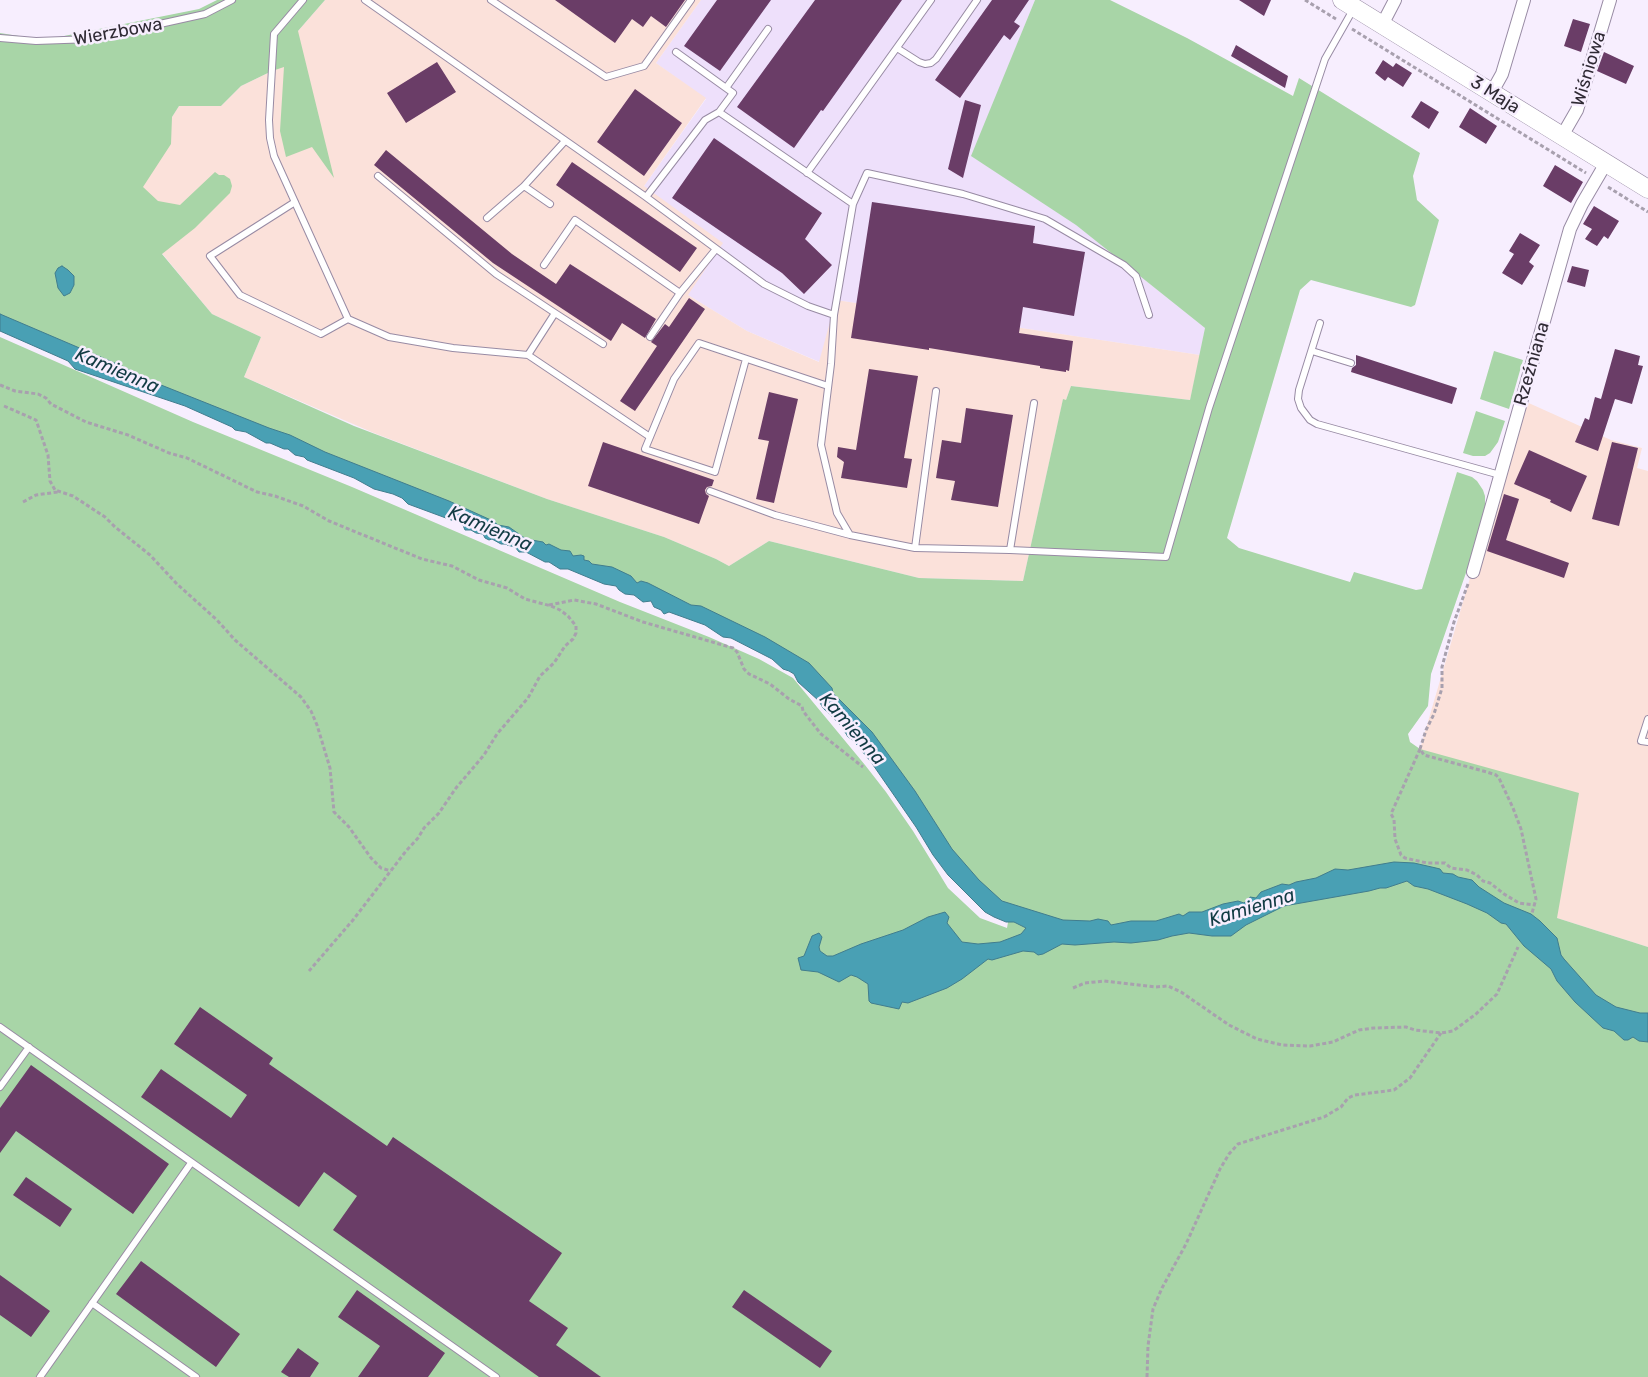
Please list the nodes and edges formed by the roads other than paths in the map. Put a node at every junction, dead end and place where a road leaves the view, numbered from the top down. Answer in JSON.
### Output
{"nodes":[{"id":1,"x":232,"y":0,"type":"edge"},
{"id":2,"x":303,"y":0,"type":"edge"},
{"id":3,"x":365,"y":0,"type":"edge"},
{"id":4,"x":491,"y":0,"type":"edge"},
{"id":5,"x":691,"y":0,"type":"edge"},
{"id":6,"x":932,"y":0,"type":"edge"},
{"id":7,"x":977,"y":0,"type":"edge"},
{"id":8,"x":1395,"y":0,"type":"edge"},
{"id":9,"x":1524,"y":0,"type":"edge"},
{"id":10,"x":1610,"y":0,"type":"edge"},
{"id":11,"x":1348,"y":4,"type":"edge"},
{"id":12,"x":1382,"y":25,"type":"junction"},
{"id":13,"x":768,"y":29,"type":"dead end"},
{"id":14,"x":0,"y":38,"type":"edge"},
{"id":15,"x":898,"y":48,"type":"junction"},
{"id":16,"x":676,"y":52,"type":"dead end"},
{"id":17,"x":726,"y":88,"type":"junction"},
{"id":18,"x":1492,"y":92,"type":"junction"},
{"id":19,"x":719,"y":112,"type":"junction"},
{"id":20,"x":1562,"y":136,"type":"junction"},
{"id":21,"x":565,"y":141,"type":"junction"},
{"id":22,"x":1606,"y":163,"type":"junction"},
{"id":23,"x":807,"y":173,"type":"junction"},
{"id":24,"x":378,"y":176,"type":"dead end"},
{"id":25,"x":524,"y":186,"type":"junction"},
{"id":26,"x":1648,"y":189,"type":"edge"},
{"id":27,"x":646,"y":197,"type":"junction"},
{"id":28,"x":295,"y":202,"type":"junction"},
{"id":29,"x":550,"y":204,"type":"dead end"},
{"id":30,"x":853,"y":204,"type":"junction"},
{"id":31,"x":487,"y":218,"type":"dead end"},
{"id":32,"x":716,"y":248,"type":"junction"},
{"id":33,"x":544,"y":265,"type":"dead end"},
{"id":34,"x":680,"y":293,"type":"junction"},
{"id":35,"x":555,"y":313,"type":"junction"},
{"id":36,"x":834,"y":315,"type":"junction"},
{"id":37,"x":1149,"y":316,"type":"dead end"},
{"id":38,"x":348,"y":319,"type":"junction"},
{"id":39,"x":1320,"y":323,"type":"dead end"},
{"id":40,"x":650,"y":337,"type":"dead end"},
{"id":41,"x":603,"y":344,"type":"dead end"},
{"id":42,"x":1312,"y":351,"type":"junction"},
{"id":43,"x":528,"y":355,"type":"junction"},
{"id":44,"x":746,"y":359,"type":"junction"},
{"id":45,"x":1351,"y":363,"type":"dead end"},
{"id":46,"x":828,"y":386,"type":"junction"},
{"id":47,"x":936,"y":391,"type":"dead end"},
{"id":48,"x":1034,"y":403,"type":"dead end"},
{"id":49,"x":650,"y":437,"type":"junction"},
{"id":50,"x":1500,"y":475,"type":"junction"},
{"id":51,"x":710,"y":491,"type":"dead end"},
{"id":52,"x":850,"y":535,"type":"junction"},
{"id":53,"x":915,"y":548,"type":"junction"},
{"id":54,"x":1010,"y":550,"type":"junction"},
{"id":55,"x":1473,"y":572,"type":"road end"},
{"id":56,"x":1648,"y":719,"type":"edge"},
{"id":57,"x":1648,"y":742,"type":"edge"},
{"id":58,"x":0,"y":1027,"type":"edge"},
{"id":59,"x":29,"y":1047,"type":"junction"},
{"id":60,"x":0,"y":1087,"type":"edge"},
{"id":61,"x":191,"y":1163,"type":"junction"},
{"id":62,"x":92,"y":1303,"type":"junction"},
{"id":63,"x":40,"y":1377,"type":"edge"},
{"id":64,"x":196,"y":1377,"type":"edge"},
{"id":65,"x":496,"y":1377,"type":"edge"}],
"edges":[{"from":1,"to":14,"type":"lane","name":"Wierzbowa"},
{"from":2,"to":28,"type":"lane"},
{"from":3,"to":21,"type":"lane"},
{"from":4,"to":5,"type":"lane"},
{"from":6,"to":15,"type":"lane"},
{"from":7,"to":15,"type":"lane"},
{"from":8,"to":12,"type":"street"},
{"from":9,"to":18,"type":"street"},
{"from":10,"to":20,"type":"street","name":"Wiśniowa"},
{"from":11,"to":12,"type":"street","name":"3 Maja"},
{"from":11,"to":54,"type":"lane"},
{"from":12,"to":18,"type":"street","name":"3 Maja"},
{"from":13,"to":17,"type":"lane"},
{"from":15,"to":23,"type":"lane"},
{"from":16,"to":17,"type":"lane"},
{"from":17,"to":19,"type":"lane"},
{"from":18,"to":20,"type":"street","name":"3 Maja"},
{"from":19,"to":23,"type":"lane"},
{"from":19,"to":27,"type":"lane"},
{"from":20,"to":22,"type":"street","name":"3 Maja"},
{"from":21,"to":25,"type":"lane"},
{"from":21,"to":27,"type":"lane"},
{"from":22,"to":26,"type":"street","name":"3 Maja"},
{"from":22,"to":50,"type":"street","name":"Rzeźniana"},
{"from":23,"to":30,"type":"lane"},
{"from":24,"to":35,"type":"lane"},
{"from":25,"to":29,"type":"lane"},
{"from":25,"to":31,"type":"lane"},
{"from":27,"to":32,"type":"lane"},
{"from":28,"to":38,"type":"lane"},
{"from":28,"to":38,"type":"lane"},
{"from":30,"to":36,"type":"lane"},
{"from":30,"to":37,"type":"lane"},
{"from":32,"to":34,"type":"lane"},
{"from":32,"to":36,"type":"lane"},
{"from":33,"to":34,"type":"lane"},
{"from":34,"to":40,"type":"lane"},
{"from":35,"to":41,"type":"lane"},
{"from":35,"to":43,"type":"lane"},
{"from":36,"to":46,"type":"lane"},
{"from":38,"to":43,"type":"lane"},
{"from":39,"to":42,"type":"lane"},
{"from":42,"to":45,"type":"lane"},
{"from":42,"to":50,"type":"lane"},
{"from":43,"to":49,"type":"lane"},
{"from":44,"to":46,"type":"lane"},
{"from":44,"to":49,"type":"lane"},
{"from":44,"to":49,"type":"lane"},
{"from":46,"to":52,"type":"lane"},
{"from":47,"to":53,"type":"lane"},
{"from":48,"to":54,"type":"lane"},
{"from":50,"to":55,"type":"street","name":"Rzeźniana"},
{"from":51,"to":52,"type":"lane"},
{"from":52,"to":53,"type":"lane"},
{"from":53,"to":54,"type":"lane"},
{"from":56,"to":57,"type":"lane"},
{"from":58,"to":59,"type":"lane"},
{"from":59,"to":60,"type":"lane"},
{"from":59,"to":61,"type":"lane"},
{"from":61,"to":62,"type":"lane"},
{"from":61,"to":65,"type":"lane"},
{"from":62,"to":63,"type":"lane"},
{"from":62,"to":64,"type":"lane"}]}
